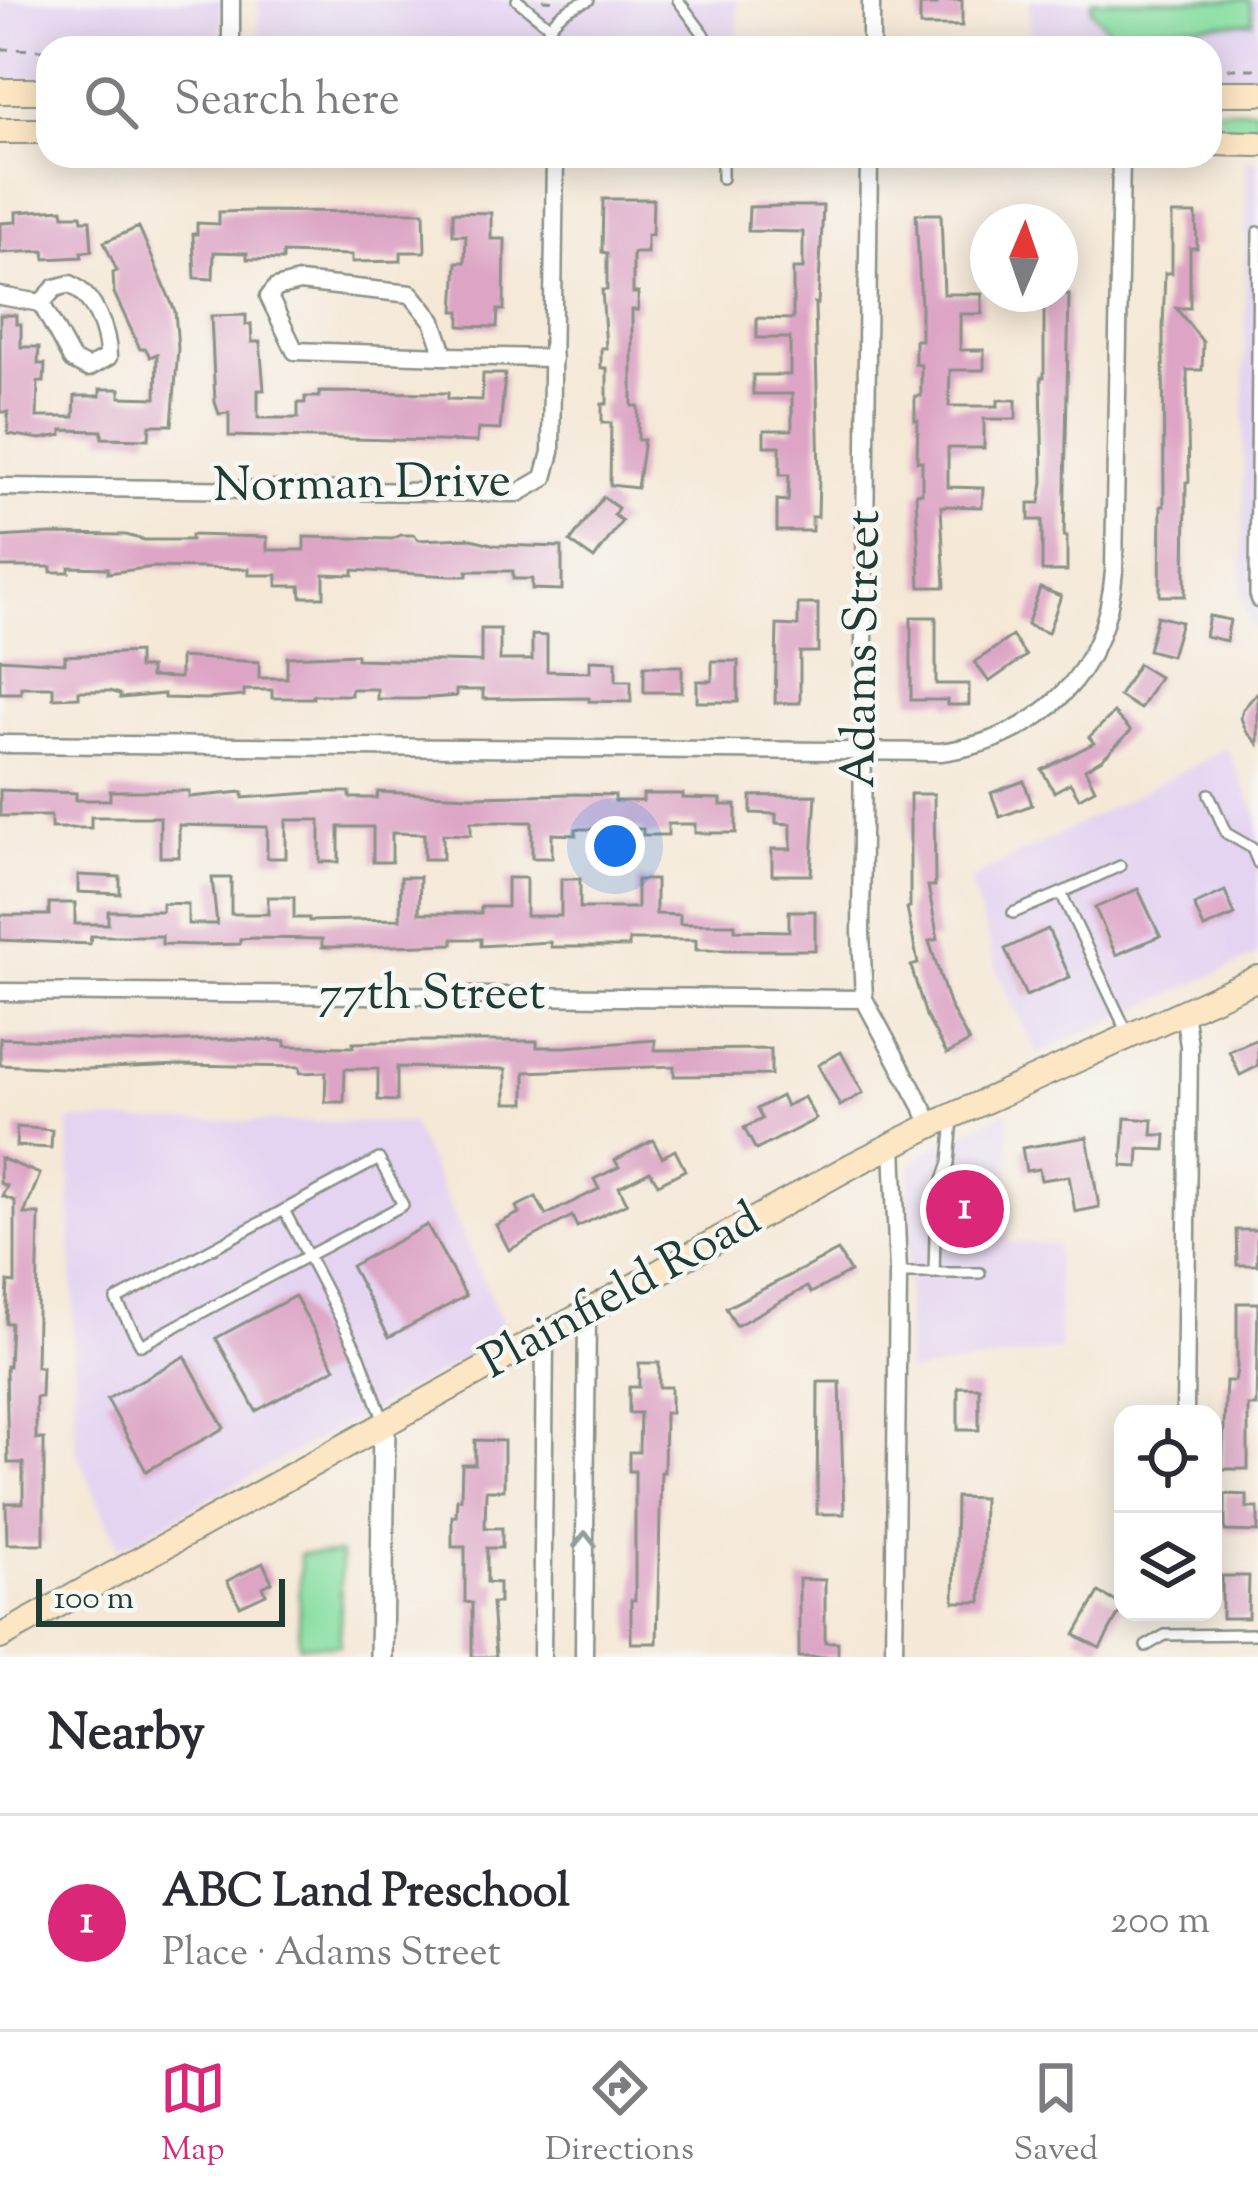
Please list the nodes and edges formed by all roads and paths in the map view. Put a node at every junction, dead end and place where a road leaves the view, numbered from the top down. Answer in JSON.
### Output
{"nodes":[{"id":1,"x":231,"y":0,"type":"edge"},
{"id":2,"x":518,"y":0,"type":"edge"},
{"id":3,"x":543,"y":0,"type":"edge"},
{"id":4,"x":561,"y":0,"type":"edge"},
{"id":5,"x":590,"y":0,"type":"edge"},
{"id":6,"x":678,"y":0,"type":"edge"},
{"id":7,"x":871,"y":0,"type":"edge"},
{"id":8,"x":548,"y":25,"type":"junction"},
{"id":9,"x":231,"y":36,"type":"edge"},
{"id":10,"x":544,"y":36,"type":"edge"},
{"id":11,"x":705,"y":36,"type":"edge"},
{"id":12,"x":871,"y":36,"type":"edge"},
{"id":13,"x":0,"y":50,"type":"edge"},
{"id":14,"x":36,"y":50,"type":"edge"},
{"id":15,"x":1222,"y":69,"type":"edge"},
{"id":16,"x":1258,"y":70,"type":"edge"},
{"id":17,"x":0,"y":91,"type":"edge"},
{"id":18,"x":36,"y":91,"type":"edge"},
{"id":19,"x":1222,"y":93,"type":"edge"},
{"id":20,"x":1258,"y":93,"type":"edge"},
{"id":21,"x":0,"y":131,"type":"edge"},
{"id":22,"x":36,"y":131,"type":"edge"},
{"id":23,"x":1222,"y":143,"type":"edge"},
{"id":24,"x":1258,"y":144,"type":"edge"},
{"id":25,"x":556,"y":168,"type":"edge"},
{"id":26,"x":722,"y":168,"type":"edge"},
{"id":27,"x":869,"y":168,"type":"edge"},
{"id":28,"x":1120,"y":168,"type":"edge"},
{"id":29,"x":722,"y":178,"type":"dead end"},
{"id":30,"x":1258,"y":232,"type":"edge"},
{"id":31,"x":0,"y":296,"type":"edge"},
{"id":32,"x":41,"y":303,"type":"junction"},
{"id":33,"x":445,"y":356,"type":"junction"},
{"id":34,"x":553,"y":358,"type":"junction"},
{"id":35,"x":0,"y":487,"type":"edge"},
{"id":36,"x":1258,"y":604,"type":"edge"},
{"id":37,"x":0,"y":744,"type":"edge"},
{"id":38,"x":863,"y":748,"type":"junction"},
{"id":39,"x":1209,"y":794,"type":"dead end"},
{"id":40,"x":1258,"y":863,"type":"edge"},
{"id":41,"x":1120,"y":866,"type":"dead end"},
{"id":42,"x":1061,"y":893,"type":"junction"},
{"id":43,"x":1013,"y":913,"type":"dead end"},
{"id":44,"x":1258,"y":977,"type":"edge"},
{"id":45,"x":0,"y":992,"type":"edge"},
{"id":46,"x":864,"y":999,"type":"junction"},
{"id":47,"x":1184,"y":1011,"type":"junction"},
{"id":48,"x":1129,"y":1036,"type":"junction"},
{"id":49,"x":943,"y":1120,"type":"junction"},
{"id":50,"x":893,"y":1145,"type":"junction"},
{"id":51,"x":284,"y":1210,"type":"junction"},
{"id":52,"x":308,"y":1256,"type":"junction"},
{"id":53,"x":934,"y":1273,"type":"junction"},
{"id":54,"x":980,"y":1273,"type":"dead end"},
{"id":55,"x":898,"y":1274,"type":"junction"},
{"id":56,"x":587,"y":1312,"type":"junction"},
{"id":57,"x":545,"y":1338,"type":"junction"},
{"id":58,"x":1185,"y":1405,"type":"edge"},
{"id":59,"x":385,"y":1424,"type":"junction"},
{"id":60,"x":1258,"y":1634,"type":"edge"},
{"id":61,"x":0,"y":1637,"type":"edge"},
{"id":62,"x":1146,"y":1646,"type":"dead end"},
{"id":63,"x":381,"y":1657,"type":"edge"},
{"id":64,"x":542,"y":1657,"type":"edge"},
{"id":65,"x":584,"y":1657,"type":"edge"},
{"id":66,"x":894,"y":1657,"type":"edge"}],
"edges":[{"from":1,"to":9,"type":"street"},
{"from":2,"to":8,"type":"lane"},
{"from":3,"to":4,"type":"path"},
{"from":5,"to":8,"type":"lane"},
{"from":6,"to":11,"type":"lane"},
{"from":7,"to":12,"type":"street"},
{"from":8,"to":10,"type":"lane"},
{"from":13,"to":14,"type":"path"},
{"from":15,"to":16,"type":"path"},
{"from":17,"to":18,"type":"main road"},
{"from":19,"to":20,"type":"main road"},
{"from":21,"to":22,"type":"main road"},
{"from":23,"to":24,"type":"main road"},
{"from":25,"to":34,"type":"street","name":"Norman Drive"},
{"from":26,"to":29,"type":"lane"},
{"from":27,"to":38,"type":"street","name":"Adams Street"},
{"from":28,"to":38,"type":"street"},
{"from":30,"to":36,"type":"lane"},
{"from":31,"to":32,"type":"street"},
{"from":32,"to":32,"type":"street"},
{"from":33,"to":33,"type":"street"},
{"from":33,"to":34,"type":"street"},
{"from":34,"to":35,"type":"street","name":"Norman Drive"},
{"from":37,"to":38,"type":"street"},
{"from":38,"to":46,"type":"street","name":"Adams Street"},
{"from":39,"to":40,"type":"lane"},
{"from":41,"to":42,"type":"lane"},
{"from":42,"to":43,"type":"lane"},
{"from":42,"to":48,"type":"lane"},
{"from":44,"to":47,"type":"main road","name":"Plainfield Road"},
{"from":45,"to":46,"type":"street","name":"77th Street"},
{"from":46,"to":49,"type":"street","name":"Adams Street"},
{"from":47,"to":48,"type":"main road","name":"Plainfield Road"},
{"from":47,"to":58,"type":"street"},
{"from":48,"to":49,"type":"main road","name":"Plainfield Road"},
{"from":49,"to":50,"type":"main road","name":"Plainfield Road"},
{"from":49,"to":53,"type":"lane"},
{"from":50,"to":55,"type":"street"},
{"from":50,"to":56,"type":"main road","name":"Plainfield Road"},
{"from":51,"to":52,"type":"lane"},
{"from":51,"to":52,"type":"lane"},
{"from":51,"to":52,"type":"lane"},
{"from":52,"to":59,"type":"lane"},
{"from":53,"to":54,"type":"lane"},
{"from":53,"to":55,"type":"lane"},
{"from":55,"to":66,"type":"street"},
{"from":56,"to":57,"type":"main road","name":"Plainfield Road"},
{"from":65,"to":56,"type":"street","one_way":true},
{"from":57,"to":59,"type":"main road","name":"Plainfield Road"},
{"from":57,"to":64,"type":"street"},
{"from":59,"to":61,"type":"main road","name":"Plainfield Road"},
{"from":59,"to":63,"type":"street"},
{"from":60,"to":62,"type":"lane"}]}
